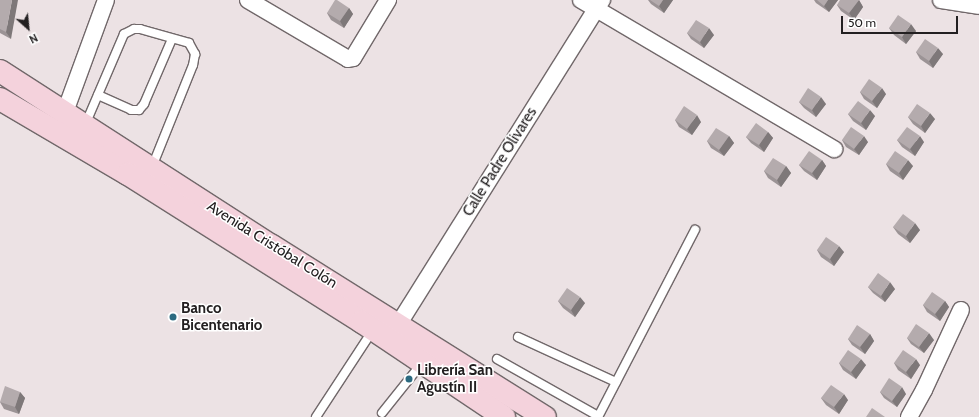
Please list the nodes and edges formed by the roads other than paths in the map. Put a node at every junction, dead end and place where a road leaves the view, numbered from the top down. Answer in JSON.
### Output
{"nodes":[{"id":1,"x":106,"y":0,"type":"edge"},
{"id":2,"x":248,"y":0,"type":"edge"},
{"id":3,"x":388,"y":0,"type":"edge"},
{"id":4,"x":581,"y":0,"type":"edge"},
{"id":5,"x":941,"y":0,"type":"edge"},
{"id":6,"x":599,"y":5,"type":"edge"},
{"id":7,"x":979,"y":6,"type":"edge"},
{"id":8,"x":172,"y":39,"type":"junction"},
{"id":9,"x":0,"y":71,"type":"edge"},
{"id":10,"x":98,"y":95,"type":"junction"},
{"id":11,"x":0,"y":99,"type":"edge"},
{"id":12,"x":65,"y":112,"type":"junction"},
{"id":13,"x":85,"y":125,"type":"junction"},
{"id":14,"x":834,"y":149,"type":"dead end"},
{"id":15,"x":151,"y":168,"type":"junction"},
{"id":16,"x":695,"y":230,"type":"dead end"},
{"id":17,"x":961,"y":310,"type":"dead end"},
{"id":18,"x":398,"y":325,"type":"junction"},
{"id":19,"x":373,"y":329,"type":"junction"},
{"id":20,"x":518,"y":337,"type":"dead end"},
{"id":21,"x":497,"y":359,"type":"dead end"},
{"id":22,"x":422,"y":362,"type":"junction"},
{"id":23,"x":616,"y":382,"type":"junction"},
{"id":24,"x":382,"y":413,"type":"dead end"},
{"id":25,"x":598,"y":416,"type":"edge"},
{"id":26,"x":316,"y":417,"type":"edge"},
{"id":27,"x":504,"y":417,"type":"edge"},
{"id":28,"x":545,"y":417,"type":"edge"},
{"id":29,"x":909,"y":417,"type":"edge"}],
"edges":[{"from":1,"to":12,"type":"street"},
{"from":2,"to":3,"type":"street"},
{"from":4,"to":6,"type":"street"},
{"from":5,"to":7,"type":"street"},
{"from":6,"to":14,"type":"street"},
{"from":6,"to":18,"type":"street","name":"Calle Padre Olivares"},
{"from":8,"to":10,"type":"lane"},
{"from":8,"to":10,"type":"lane"},
{"from":8,"to":15,"type":"lane"},
{"from":9,"to":12,"type":"street","name":"Avenida Cristóbal Colón"},
{"from":10,"to":13,"type":"lane"},
{"from":11,"to":19,"type":"street","name":"Avenida Cristóbal Colón"},
{"from":12,"to":13,"type":"street","name":"Avenida Cristóbal Colón"},
{"from":13,"to":15,"type":"street","name":"Avenida Cristóbal Colón"},
{"from":15,"to":18,"type":"street","name":"Avenida Cristóbal Colón"},
{"from":16,"to":23,"type":"lane"},
{"from":17,"to":29,"type":"street"},
{"from":18,"to":28,"type":"street","name":"Avenida Cristóbal Colón"},
{"from":19,"to":22,"type":"street","name":"Avenida Cristóbal Colón"},
{"from":19,"to":26,"type":"lane"},
{"from":20,"to":23,"type":"lane"},
{"from":21,"to":25,"type":"lane"},
{"from":22,"to":24,"type":"lane"},
{"from":22,"to":27,"type":"street","name":"Avenida Cristóbal Colón"},
{"from":23,"to":25,"type":"lane"}]}
